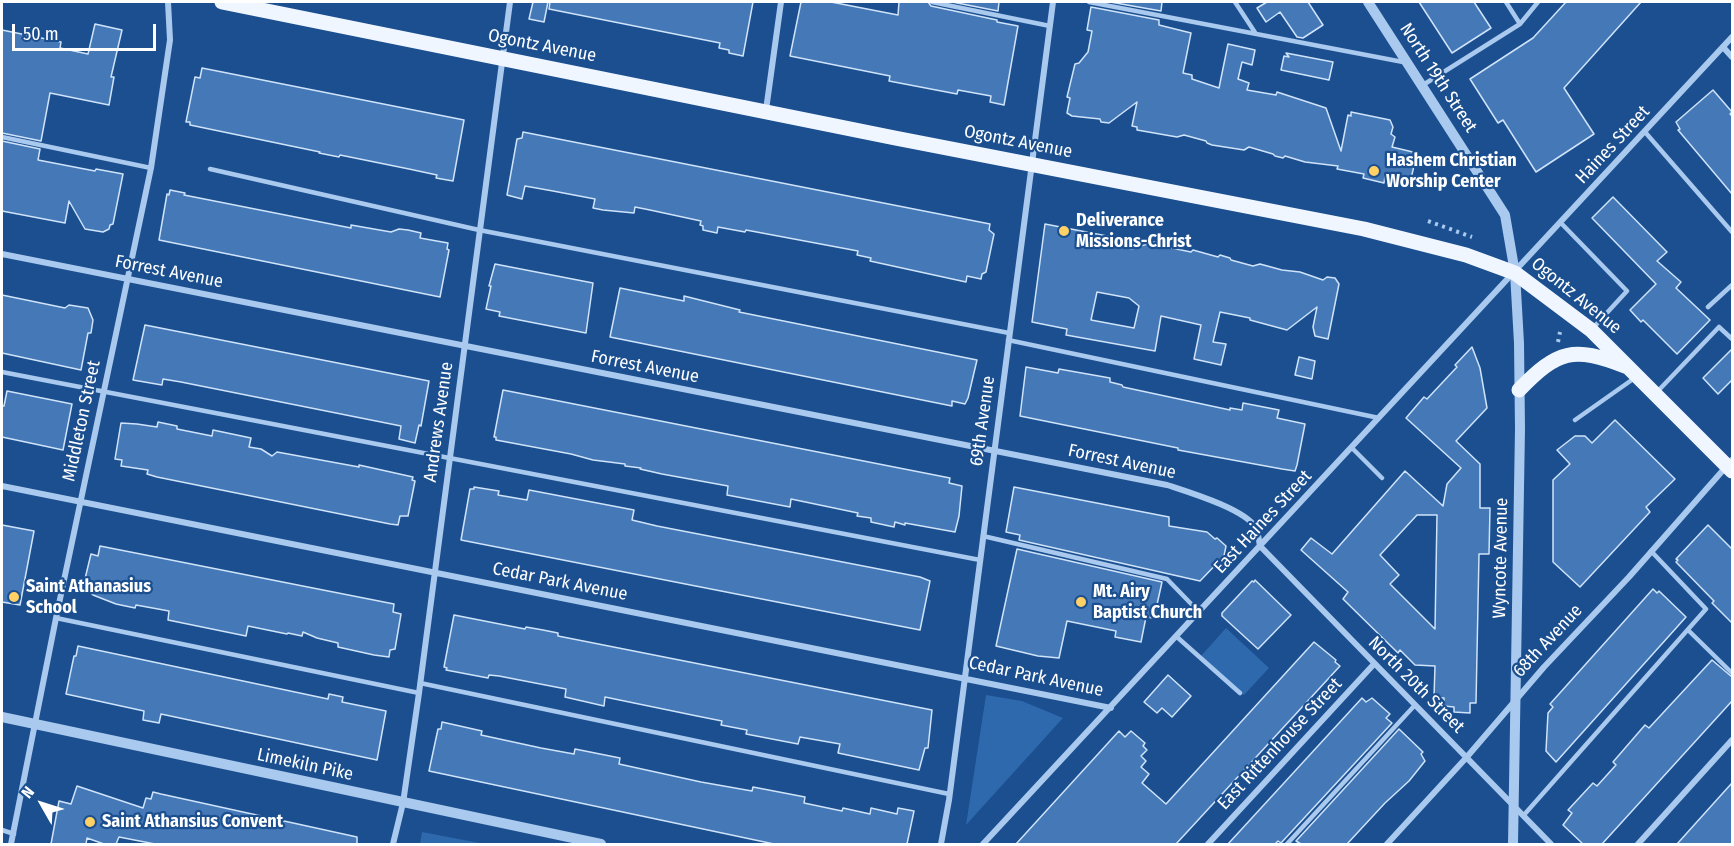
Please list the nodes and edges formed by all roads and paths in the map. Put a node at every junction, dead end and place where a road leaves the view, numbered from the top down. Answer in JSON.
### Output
{"nodes":[{"id":1,"x":168,"y":2,"type":"edge"},
{"id":2,"x":222,"y":2,"type":"edge"},
{"id":3,"x":510,"y":2,"type":"edge"},
{"id":4,"x":781,"y":2,"type":"edge"},
{"id":5,"x":932,"y":2,"type":"edge"},
{"id":6,"x":1053,"y":2,"type":"edge"},
{"id":7,"x":1089,"y":2,"type":"edge"},
{"id":8,"x":1235,"y":2,"type":"edge"},
{"id":9,"x":1368,"y":2,"type":"edge"},
{"id":10,"x":1506,"y":2,"type":"edge"},
{"id":11,"x":1538,"y":2,"type":"edge"},
{"id":12,"x":247,"y":4,"type":"edge"},
{"id":13,"x":1520,"y":24,"type":"junction"},
{"id":14,"x":1050,"y":26,"type":"junction"},
{"id":15,"x":1256,"y":34,"type":"junction"},
{"id":16,"x":1732,"y":37,"type":"edge"},
{"id":17,"x":1724,"y":47,"type":"junction"},
{"id":18,"x":1732,"y":57,"type":"edge"},
{"id":19,"x":502,"y":58,"type":"junction"},
{"id":20,"x":1409,"y":63,"type":"junction"},
{"id":21,"x":1423,"y":85,"type":"junction"},
{"id":22,"x":766,"y":111,"type":"junction"},
{"id":23,"x":1645,"y":132,"type":"junction"},
{"id":24,"x":2,"y":137,"type":"edge"},
{"id":25,"x":1032,"y":165,"type":"junction"},
{"id":26,"x":151,"y":168,"type":"junction"},
{"id":27,"x":210,"y":169,"type":"dead end"},
{"id":28,"x":1428,"y":221,"type":"dead end"},
{"id":29,"x":1561,"y":223,"type":"junction"},
{"id":30,"x":479,"y":230,"type":"junction"},
{"id":31,"x":1732,"y":232,"type":"edge"},
{"id":32,"x":1473,"y":238,"type":"dead end"},
{"id":33,"x":2,"y":254,"type":"edge"},
{"id":34,"x":1515,"y":273,"type":"junction"},
{"id":35,"x":127,"y":280,"type":"junction"},
{"id":36,"x":1732,"y":285,"type":"edge"},
{"id":37,"x":1708,"y":308,"type":"dead end"},
{"id":38,"x":1592,"y":330,"type":"junction"},
{"id":39,"x":1009,"y":336,"type":"junction"},
{"id":40,"x":1732,"y":339,"type":"edge"},
{"id":41,"x":465,"y":346,"type":"junction"},
{"id":42,"x":2,"y":372,"type":"edge"},
{"id":43,"x":1635,"y":372,"type":"junction"},
{"id":44,"x":1520,"y":390,"type":"junction"},
{"id":45,"x":104,"y":393,"type":"junction"},
{"id":46,"x":1656,"y":393,"type":"junction"},
{"id":47,"x":1380,"y":418,"type":"junction"},
{"id":48,"x":1575,"y":420,"type":"dead end"},
{"id":49,"x":1352,"y":448,"type":"junction"},
{"id":50,"x":994,"y":452,"type":"junction"},
{"id":51,"x":449,"y":459,"type":"junction"},
{"id":52,"x":1731,"y":465,"type":"edge"},
{"id":53,"x":1382,"y":478,"type":"dead end"},
{"id":54,"x":2,"y":486,"type":"edge"},
{"id":55,"x":80,"y":502,"type":"junction"},
{"id":56,"x":983,"y":536,"type":"junction"},
{"id":57,"x":1260,"y":546,"type":"junction"},
{"id":58,"x":1651,"y":551,"type":"junction"},
{"id":59,"x":980,"y":560,"type":"junction"},
{"id":60,"x":436,"y":573,"type":"junction"},
{"id":61,"x":1199,"y":612,"type":"junction"},
{"id":62,"x":56,"y":618,"type":"junction"},
{"id":63,"x":1688,"y":630,"type":"junction"},
{"id":64,"x":1177,"y":637,"type":"junction"},
{"id":65,"x":1374,"y":664,"type":"junction"},
{"id":66,"x":1732,"y":673,"type":"edge"},
{"id":67,"x":964,"y":678,"type":"junction"},
{"id":68,"x":420,"y":683,"type":"junction"},
{"id":69,"x":419,"y":693,"type":"junction"},
{"id":70,"x":1240,"y":693,"type":"dead end"},
{"id":71,"x":1515,"y":700,"type":"junction"},
{"id":72,"x":1415,"y":705,"type":"junction"},
{"id":73,"x":1111,"y":708,"type":"junction"},
{"id":74,"x":2,"y":717,"type":"edge"},
{"id":75,"x":34,"y":724,"type":"junction"},
{"id":76,"x":1732,"y":740,"type":"edge"},
{"id":77,"x":1466,"y":758,"type":"junction"},
{"id":78,"x":950,"y":794,"type":"junction"},
{"id":79,"x":403,"y":803,"type":"junction"},
{"id":80,"x":1515,"y":807,"type":"junction"},
{"id":81,"x":1523,"y":816,"type":"junction"},
{"id":82,"x":2,"y":830,"type":"edge"},
{"id":83,"x":14,"y":834,"type":"junction"},
{"id":84,"x":11,"y":844,"type":"edge"},
{"id":85,"x":393,"y":844,"type":"edge"},
{"id":86,"x":601,"y":844,"type":"edge"},
{"id":87,"x":941,"y":844,"type":"edge"},
{"id":88,"x":983,"y":844,"type":"edge"},
{"id":89,"x":1208,"y":844,"type":"edge"},
{"id":90,"x":1287,"y":844,"type":"edge"},
{"id":91,"x":1387,"y":844,"type":"edge"},
{"id":92,"x":1514,"y":844,"type":"edge"},
{"id":93,"x":1551,"y":844,"type":"edge"},
{"id":94,"x":1638,"y":844,"type":"edge"}],
"edges":[{"from":1,"to":26,"type":"street","name":"Middleton Street"},
{"from":2,"to":12,"type":"main road","name":"Ogontz Avenue"},
{"from":3,"to":19,"type":"street","name":"Andrews Avenue"},
{"from":4,"to":22,"type":"street"},
{"from":5,"to":14,"type":"lane"},
{"from":6,"to":14,"type":"street","name":"69th Avenue"},
{"from":7,"to":15,"type":"lane"},
{"from":8,"to":15,"type":"lane"},
{"from":9,"to":20,"type":"street","name":"North 19th Street"},
{"from":10,"to":13,"type":"lane"},
{"from":11,"to":13,"type":"lane"},
{"from":12,"to":19,"type":"main road","name":"Ogontz Avenue"},
{"from":13,"to":21,"type":"lane"},
{"from":14,"to":25,"type":"street","name":"69th Avenue"},
{"from":15,"to":20,"type":"lane"},
{"from":16,"to":17,"type":"street","name":"Haines Street"},
{"from":17,"to":18,"type":"street"},
{"from":17,"to":23,"type":"street","name":"Haines Street"},
{"from":19,"to":22,"type":"main road","name":"Ogontz Avenue"},
{"from":19,"to":30,"type":"street","name":"Andrews Avenue"},
{"from":20,"to":21,"type":"street","name":"North 19th Street"},
{"from":21,"to":34,"type":"street","name":"North 19th Street"},
{"from":22,"to":25,"type":"main road","name":"Ogontz Avenue"},
{"from":23,"to":29,"type":"street","name":"Haines Street"},
{"from":23,"to":31,"type":"lane"},
{"from":24,"to":26,"type":"lane"},
{"from":25,"to":34,"type":"main road","name":"Ogontz Avenue"},
{"from":25,"to":39,"type":"street","name":"69th Avenue"},
{"from":26,"to":35,"type":"street","name":"Middleton Street"},
{"from":27,"to":30,"type":"lane"},
{"from":28,"to":32,"type":"path"},
{"from":29,"to":34,"type":"street","name":"Haines Street"},
{"from":29,"to":38,"type":"lane"},
{"from":30,"to":39,"type":"lane"},
{"from":30,"to":41,"type":"street","name":"Andrews Avenue"},
{"from":33,"to":35,"type":"street","name":"Forrest Avenue"},
{"from":34,"to":38,"type":"main road","name":"Ogontz Avenue"},
{"from":34,"to":44,"type":"street","name":"Wyncote Avenue"},
{"from":34,"to":47,"type":"street","name":"East Haines Street"},
{"from":35,"to":41,"type":"street","name":"Forrest Avenue"},
{"from":35,"to":45,"type":"street","name":"Middleton Street"},
{"from":36,"to":37,"type":"lane"},
{"from":38,"to":43,"type":"main road","name":"Ogontz Avenue"},
{"from":39,"to":47,"type":"lane"},
{"from":39,"to":50,"type":"street","name":"69th Avenue"},
{"from":40,"to":46,"type":"lane"},
{"from":41,"to":50,"type":"street","name":"Forrest Avenue"},
{"from":41,"to":51,"type":"street","name":"Andrews Avenue"},
{"from":42,"to":45,"type":"lane"},
{"from":43,"to":44,"type":"main road"},
{"from":43,"to":46,"type":"main road","name":"Ogontz Avenue"},
{"from":43,"to":48,"type":"lane"},
{"from":44,"to":71,"type":"street","name":"Wyncote Avenue"},
{"from":45,"to":51,"type":"lane"},
{"from":45,"to":55,"type":"street","name":"Middleton Street"},
{"from":46,"to":52,"type":"main road","name":"Ogontz Avenue"},
{"from":47,"to":49,"type":"street","name":"East Haines Street"},
{"from":49,"to":53,"type":"lane"},
{"from":49,"to":57,"type":"street","name":"East Haines Street"},
{"from":50,"to":56,"type":"street","name":"69th Avenue"},
{"from":50,"to":57,"type":"street","name":"Forrest Avenue"},
{"from":51,"to":59,"type":"lane"},
{"from":51,"to":60,"type":"street","name":"Andrews Avenue"},
{"from":52,"to":58,"type":"street","name":"68th Avenue"},
{"from":54,"to":55,"type":"street","name":"Cedar Park Avenue"},
{"from":55,"to":60,"type":"street","name":"Cedar Park Avenue"},
{"from":55,"to":62,"type":"street","name":"Middleton Street"},
{"from":56,"to":59,"type":"street","name":"69th Avenue"},
{"from":56,"to":61,"type":"lane"},
{"from":57,"to":61,"type":"street","name":"East Haines Street"},
{"from":57,"to":65,"type":"street","name":"North 20th Street"},
{"from":58,"to":63,"type":"lane"},
{"from":58,"to":71,"type":"street","name":"68th Avenue"},
{"from":59,"to":67,"type":"street","name":"69th Avenue"},
{"from":60,"to":67,"type":"street","name":"Cedar Park Avenue"},
{"from":60,"to":68,"type":"street","name":"Andrews Avenue"},
{"from":61,"to":64,"type":"street","name":"East Haines Street"},
{"from":62,"to":69,"type":"lane"},
{"from":62,"to":75,"type":"street","name":"Middleton Street"},
{"from":63,"to":66,"type":"lane"},
{"from":63,"to":81,"type":"lane"},
{"from":64,"to":70,"type":"lane"},
{"from":64,"to":73,"type":"street","name":"East Haines Street"},
{"from":65,"to":72,"type":"street","name":"North 20th Street"},
{"from":65,"to":89,"type":"street","name":"East Rittenhouse Street"},
{"from":67,"to":73,"type":"street","name":"Cedar Park Avenue"},
{"from":67,"to":78,"type":"street","name":"69th Avenue"},
{"from":68,"to":69,"type":"street","name":"Andrews Avenue"},
{"from":68,"to":78,"type":"lane"},
{"from":69,"to":79,"type":"street","name":"Andrews Avenue"},
{"from":71,"to":77,"type":"street","name":"68th Avenue"},
{"from":71,"to":80,"type":"street","name":"Wyncote Avenue"},
{"from":72,"to":77,"type":"street","name":"North 20th Street"},
{"from":72,"to":90,"type":"lane"},
{"from":73,"to":88,"type":"street","name":"East Haines Street"},
{"from":74,"to":75,"type":"street","name":"Limekiln Pike"},
{"from":75,"to":79,"type":"street","name":"Limekiln Pike"},
{"from":75,"to":83,"type":"street","name":"Middleton Street"},
{"from":76,"to":94,"type":"street"},
{"from":77,"to":80,"type":"street","name":"North 20th Street"},
{"from":77,"to":91,"type":"street","name":"68th Avenue"},
{"from":78,"to":87,"type":"street","name":"69th Avenue"},
{"from":79,"to":85,"type":"street","name":"Andrews Avenue"},
{"from":79,"to":86,"type":"street","name":"Limekiln Pike"},
{"from":80,"to":81,"type":"street","name":"North 20th Street"},
{"from":80,"to":92,"type":"street","name":"Wyncote Avenue"},
{"from":81,"to":93,"type":"street","name":"North 20th Street"},
{"from":82,"to":83,"type":"lane"},
{"from":83,"to":84,"type":"street","name":"Middleton Street"}]}
